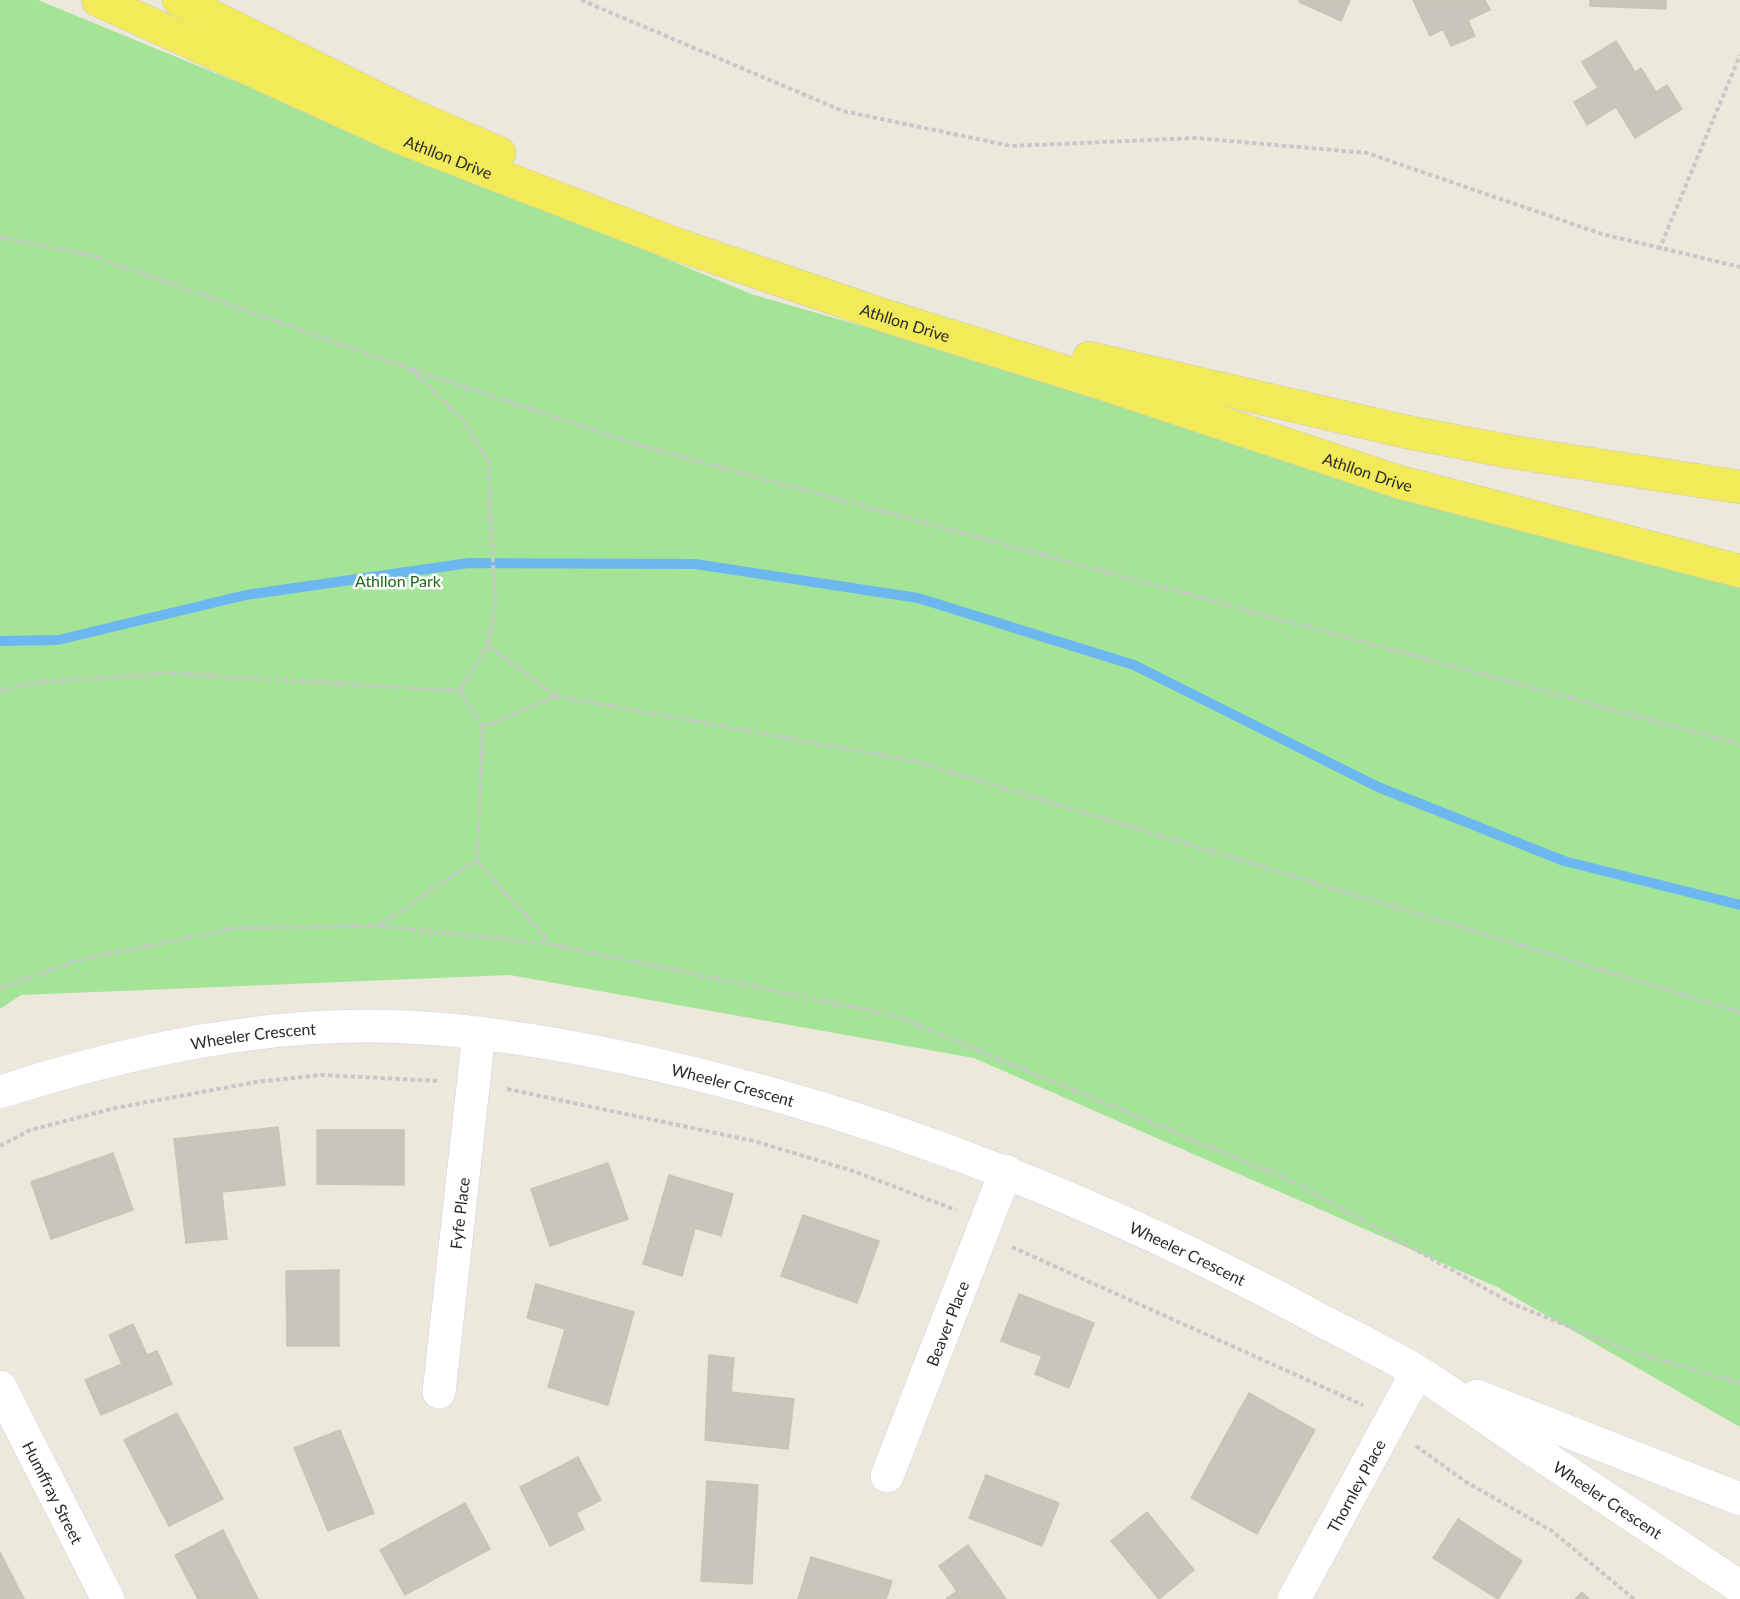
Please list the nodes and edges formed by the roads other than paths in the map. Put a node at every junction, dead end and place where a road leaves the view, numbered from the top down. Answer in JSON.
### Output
{"nodes":[{"id":1,"x":98,"y":0,"type":"edge"},
{"id":2,"x":179,"y":0,"type":"edge"},
{"id":3,"x":1740,"y":487,"type":"edge"},
{"id":4,"x":1740,"y":571,"type":"edge"},
{"id":5,"x":479,"y":1033,"type":"junction"},
{"id":6,"x":0,"y":1092,"type":"edge"},
{"id":7,"x":1006,"y":1171,"type":"junction"},
{"id":8,"x":1417,"y":1372,"type":"junction"},
{"id":9,"x":0,"y":1387,"type":"edge"},
{"id":10,"x":439,"y":1392,"type":"dead end"},
{"id":11,"x":887,"y":1476,"type":"dead end"},
{"id":12,"x":1740,"y":1499,"type":"edge"},
{"id":13,"x":1740,"y":1587,"type":"edge"},
{"id":14,"x":108,"y":1599,"type":"edge"},
{"id":15,"x":1294,"y":1599,"type":"edge"}],
"edges":[{"from":1,"to":4,"type":"main road","name":"Athllon Drive"},
{"from":2,"to":3,"type":"main road","name":"Athllon Drive"},
{"from":5,"to":6,"type":"street","name":"Wheeler Crescent"},
{"from":5,"to":7,"type":"street","name":"Wheeler Crescent"},
{"from":5,"to":10,"type":"street","name":"Fyfe Place"},
{"from":7,"to":8,"type":"street","name":"Wheeler Crescent"},
{"from":7,"to":11,"type":"street","name":"Beaver Place"},
{"from":8,"to":12,"type":"street","name":"Wheeler Crescent"},
{"from":8,"to":13,"type":"street","name":"Wheeler Crescent"},
{"from":8,"to":15,"type":"street","name":"Thornley Place"},
{"from":9,"to":14,"type":"street","name":"Humffray Street"}]}
